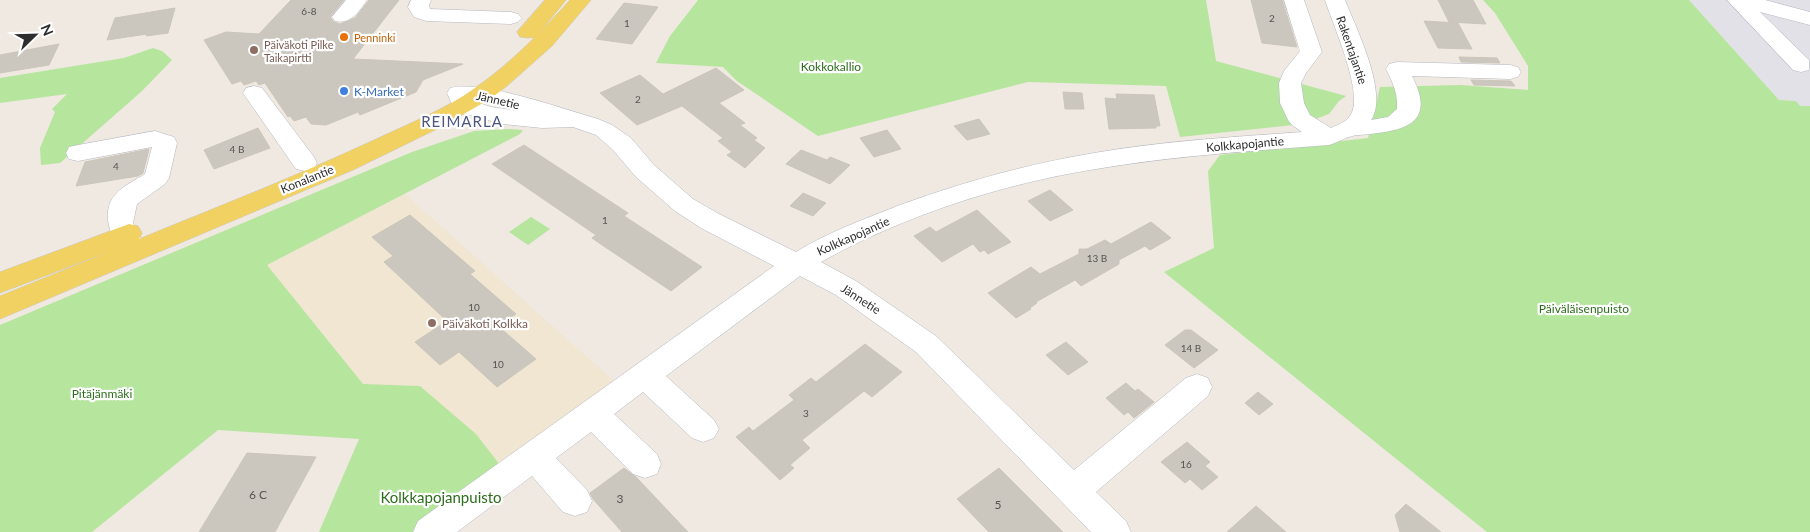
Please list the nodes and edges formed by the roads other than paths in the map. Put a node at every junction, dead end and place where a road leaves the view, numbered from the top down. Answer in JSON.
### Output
{"nodes":[{"id":1,"x":357,"y":0,"type":"edge"},
{"id":2,"x":421,"y":0,"type":"edge"},
{"id":3,"x":556,"y":0,"type":"edge"},
{"id":4,"x":581,"y":0,"type":"edge"},
{"id":5,"x":1294,"y":0,"type":"edge"},
{"id":6,"x":1335,"y":0,"type":"edge"},
{"id":7,"x":1737,"y":0,"type":"edge"},
{"id":8,"x":1742,"y":0,"type":"edge"},
{"id":9,"x":1810,"y":15,"type":"edge"},
{"id":10,"x":342,"y":18,"type":"dead end"},
{"id":11,"x":511,"y":18,"type":"dead end"},
{"id":12,"x":1304,"y":52,"type":"junction"},
{"id":13,"x":1355,"y":55,"type":"junction"},
{"id":14,"x":1801,"y":64,"type":"dead end"},
{"id":15,"x":1510,"y":72,"type":"dead end"},
{"id":16,"x":254,"y":93,"type":"dead end"},
{"id":17,"x":468,"y":98,"type":"junction"},
{"id":18,"x":1354,"y":127,"type":"junction"},
{"id":19,"x":1329,"y":137,"type":"junction"},
{"id":20,"x":78,"y":153,"type":"dead end"},
{"id":21,"x":305,"y":163,"type":"junction"},
{"id":22,"x":129,"y":243,"type":"junction"},
{"id":23,"x":798,"y":262,"type":"junction"},
{"id":24,"x":0,"y":288,"type":"edge"},
{"id":25,"x":645,"y":375,"type":"junction"},
{"id":26,"x":1197,"y":387,"type":"dead end"},
{"id":27,"x":592,"y":413,"type":"junction"},
{"id":28,"x":703,"y":429,"type":"dead end"},
{"id":29,"x":534,"y":456,"type":"junction"},
{"id":30,"x":645,"y":464,"type":"dead end"},
{"id":31,"x":1073,"y":490,"type":"junction"},
{"id":32,"x":575,"y":501,"type":"dead end"},
{"id":33,"x":430,"y":532,"type":"edge"},
{"id":34,"x":1114,"y":532,"type":"edge"}],
"edges":[{"from":1,"to":10,"type":"street"},
{"from":2,"to":11,"type":"street"},
{"from":3,"to":17,"type":"main road","name":"Konalantie"},
{"from":4,"to":17,"type":"main road","name":"Konalantie"},
{"from":5,"to":12,"type":"street"},
{"from":6,"to":13,"type":"street","name":"Rakentajantie"},
{"from":7,"to":14,"type":"street"},
{"from":8,"to":9,"type":"street"},
{"from":12,"to":13,"type":"street"},
{"from":12,"to":19,"type":"street"},
{"from":13,"to":18,"type":"street","name":"Rakentajantie"},
{"from":15,"to":18,"type":"street"},
{"from":16,"to":21,"type":"street"},
{"from":17,"to":21,"type":"main road","name":"Konalantie"},
{"from":17,"to":22,"type":"main road","name":"Konalantie"},
{"from":17,"to":23,"type":"street","name":"Jännetie"},
{"from":18,"to":19,"type":"street","name":"Kolkkapojantie"},
{"from":19,"to":23,"type":"street","name":"Kolkkapojantie"},
{"from":20,"to":22,"type":"street"},
{"from":21,"to":22,"type":"main road","name":"Konalantie"},
{"from":22,"to":24,"type":"main road","name":"Konalantie"},
{"from":23,"to":25,"type":"street","name":"Kolkkapojantie"},
{"from":23,"to":31,"type":"street","name":"Jännetie"},
{"from":25,"to":27,"type":"street","name":"Kolkkapojantie"},
{"from":25,"to":28,"type":"street"},
{"from":26,"to":31,"type":"street"},
{"from":27,"to":29,"type":"street","name":"Kolkkapojantie"},
{"from":27,"to":30,"type":"street"},
{"from":29,"to":32,"type":"street"},
{"from":29,"to":33,"type":"street","name":"Kolkkapojantie"},
{"from":31,"to":34,"type":"street","name":"Jännetie"}]}
